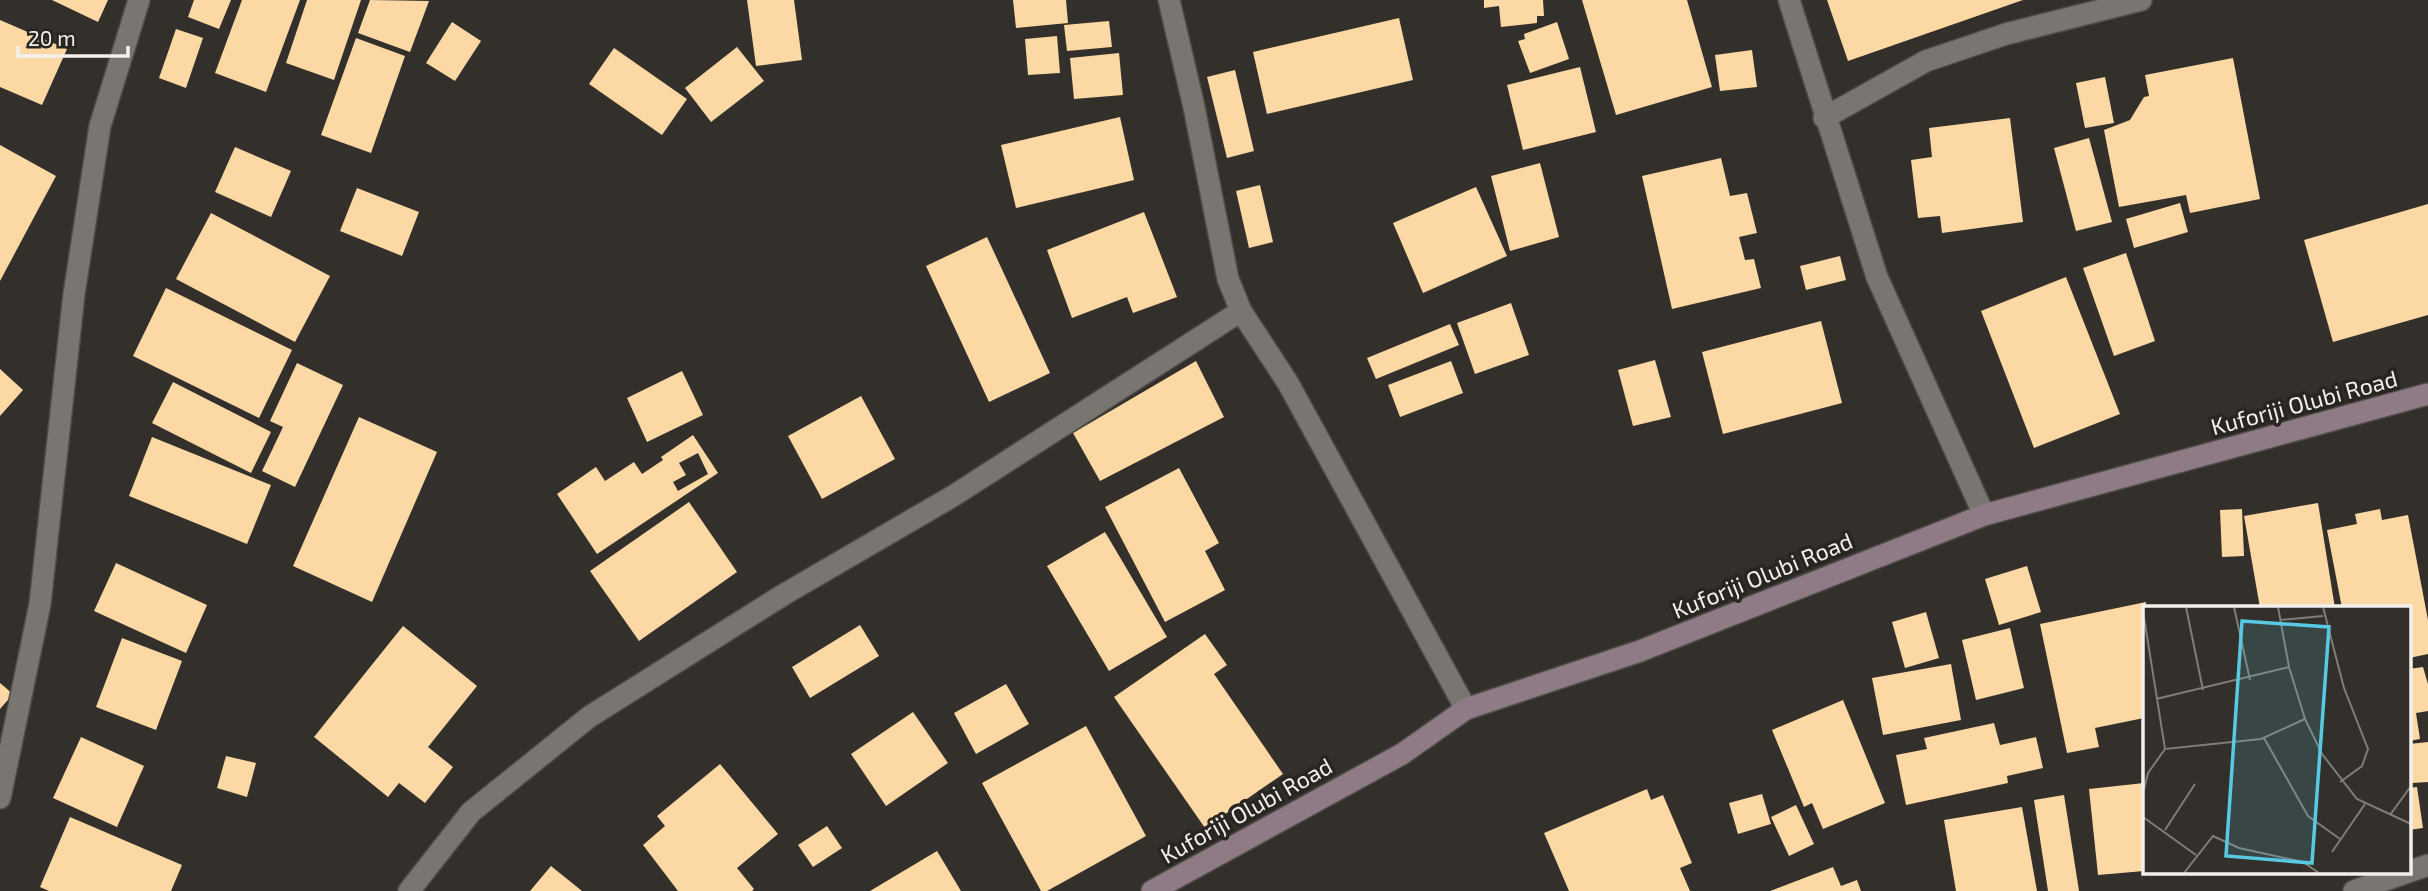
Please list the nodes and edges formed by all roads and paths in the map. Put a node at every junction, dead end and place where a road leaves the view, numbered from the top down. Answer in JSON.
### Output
{"nodes":[{"id":1,"x":139,"y":0,"type":"edge"},
{"id":2,"x":1168,"y":0,"type":"edge"},
{"id":3,"x":1789,"y":0,"type":"edge"},
{"id":4,"x":2141,"y":0,"type":"edge"},
{"id":5,"x":1824,"y":118,"type":"junction"},
{"id":6,"x":1241,"y":312,"type":"junction"},
{"id":7,"x":2428,"y":394,"type":"edge"},
{"id":8,"x":1984,"y":515,"type":"junction"},
{"id":9,"x":1466,"y":709,"type":"junction"},
{"id":10,"x":0,"y":798,"type":"edge"},
{"id":11,"x":2428,"y":865,"type":"edge"},
{"id":12,"x":2410,"y":871,"type":"edge"},
{"id":13,"x":2402,"y":874,"type":"edge"},
{"id":14,"x":409,"y":891,"type":"edge"},
{"id":15,"x":1152,"y":891,"type":"edge"},
{"id":16,"x":2354,"y":891,"type":"edge"}],
"edges":[{"from":1,"to":10,"type":"street"},
{"from":2,"to":6,"type":"street"},
{"from":3,"to":5,"type":"street"},
{"from":4,"to":5,"type":"street"},
{"from":5,"to":8,"type":"street"},
{"from":6,"to":9,"type":"street"},
{"from":6,"to":14,"type":"street"},
{"from":7,"to":8,"type":"street","name":"Kuforiji Olubi Road"},
{"from":8,"to":9,"type":"street","name":"Kuforiji Olubi Road"},
{"from":9,"to":15,"type":"street","name":"Kuforiji Olubi Road"},
{"from":11,"to":12,"type":"street"},
{"from":13,"to":16,"type":"street"}]}
